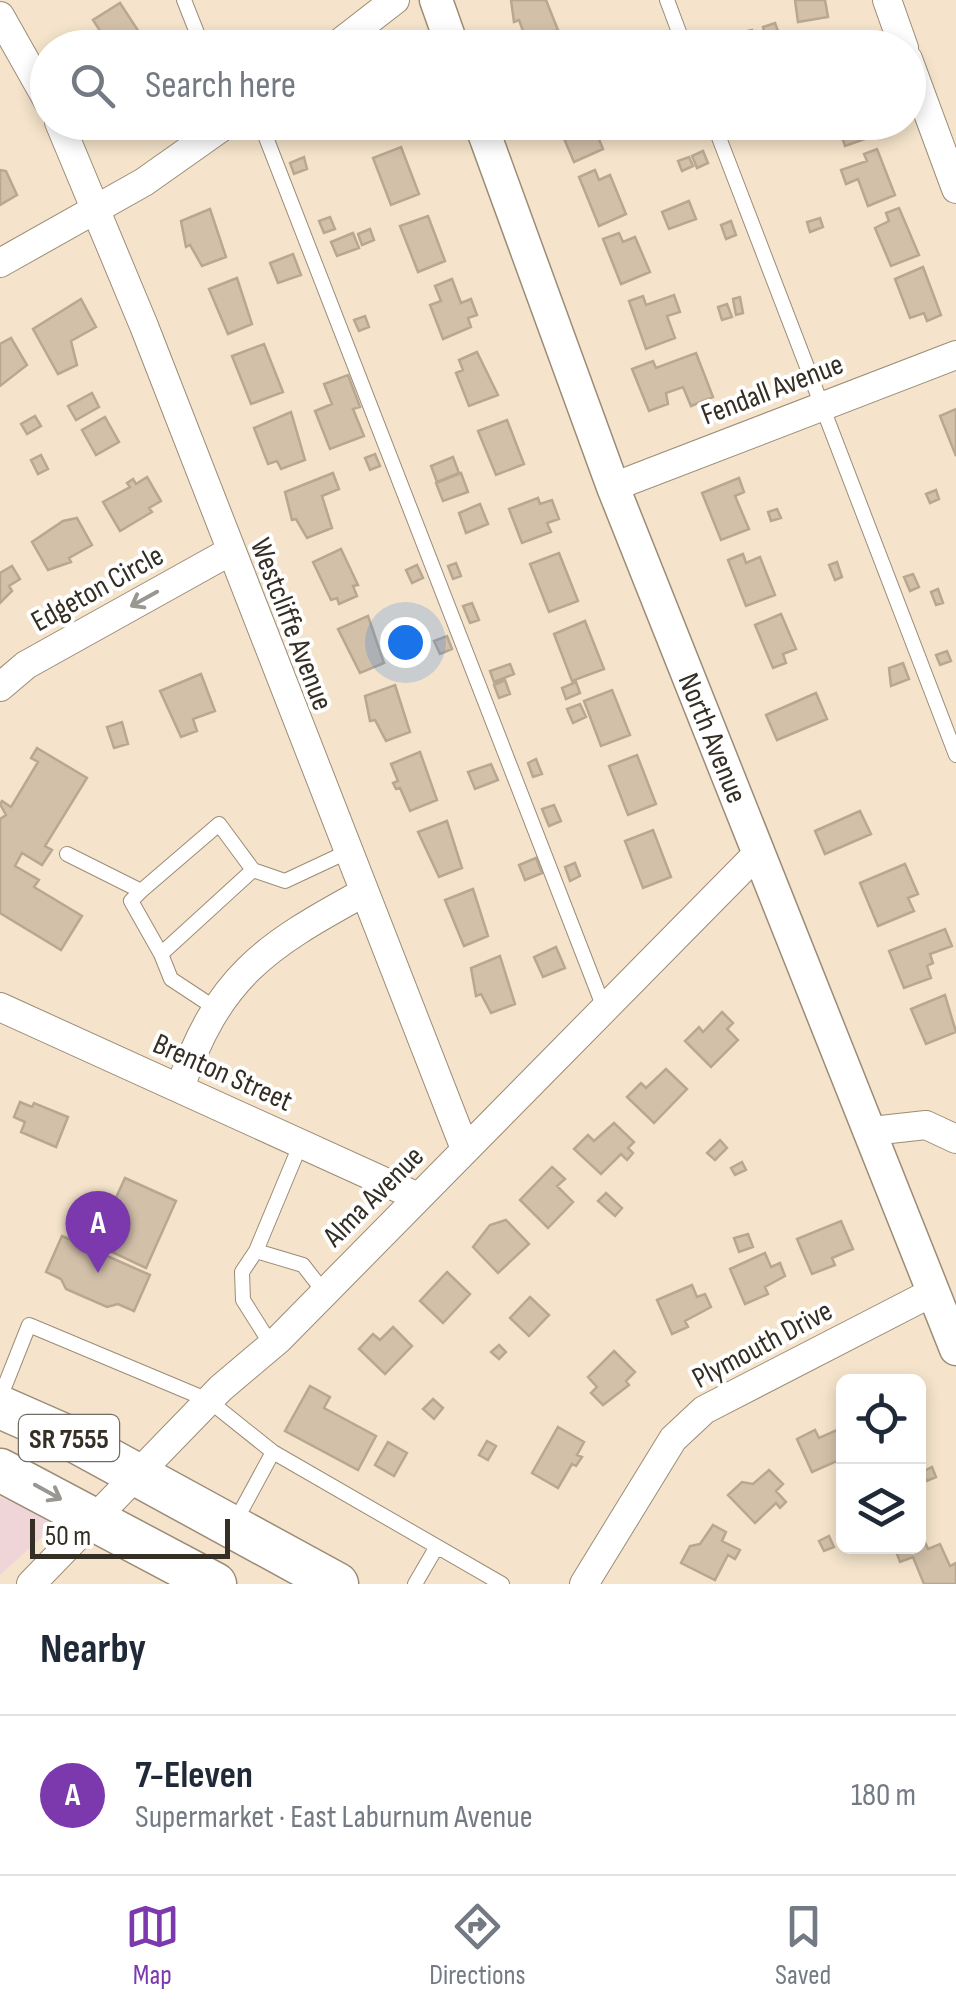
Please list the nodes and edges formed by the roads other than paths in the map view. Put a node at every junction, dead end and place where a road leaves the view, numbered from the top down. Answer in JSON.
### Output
{"nodes":[{"id":1,"x":184,"y":0,"type":"edge"},
{"id":2,"x":395,"y":0,"type":"edge"},
{"id":3,"x":436,"y":0,"type":"edge"},
{"id":4,"x":667,"y":0,"type":"edge"},
{"id":5,"x":887,"y":0,"type":"edge"},
{"id":6,"x":0,"y":16,"type":"edge"},
{"id":7,"x":196,"y":30,"type":"edge"},
{"id":8,"x":356,"y":30,"type":"edge"},
{"id":9,"x":447,"y":30,"type":"edge"},
{"id":10,"x":678,"y":30,"type":"edge"},
{"id":11,"x":898,"y":30,"type":"edge"},
{"id":12,"x":30,"y":69,"type":"edge"},
{"id":13,"x":926,"y":108,"type":"edge"},
{"id":14,"x":67,"y":140,"type":"edge"},
{"id":15,"x":204,"y":140,"type":"edge"},
{"id":16,"x":267,"y":140,"type":"edge"},
{"id":17,"x":487,"y":140,"type":"edge"},
{"id":18,"x":721,"y":140,"type":"edge"},
{"id":19,"x":956,"y":189,"type":"edge"},
{"id":20,"x":96,"y":208,"type":"junction"},
{"id":21,"x":0,"y":262,"type":"edge"},
{"id":22,"x":956,"y":355,"type":"edge"},
{"id":23,"x":822,"y":403,"type":"junction"},
{"id":24,"x":613,"y":487,"type":"junction"},
{"id":25,"x":230,"y":552,"type":"junction"},
{"id":26,"x":0,"y":687,"type":"edge"},
{"id":27,"x":956,"y":755,"type":"edge"},
{"id":28,"x":347,"y":852,"type":"junction"},
{"id":29,"x":759,"y":852,"type":"junction"},
{"id":30,"x":67,"y":854,"type":"dead end"},
{"id":31,"x":252,"y":870,"type":"junction"},
{"id":32,"x":141,"y":891,"type":"junction"},
{"id":33,"x":363,"y":893,"type":"junction"},
{"id":34,"x":161,"y":954,"type":"junction"},
{"id":35,"x":0,"y":1008,"type":"edge"},
{"id":36,"x":215,"y":1008,"type":"junction"},
{"id":37,"x":604,"y":1008,"type":"junction"},
{"id":38,"x":180,"y":1088,"type":"junction"},
{"id":39,"x":872,"y":1131,"type":"junction"},
{"id":40,"x":956,"y":1140,"type":"edge"},
{"id":41,"x":302,"y":1143,"type":"junction"},
{"id":42,"x":465,"y":1149,"type":"junction"},
{"id":43,"x":418,"y":1197,"type":"junction"},
{"id":44,"x":256,"y":1252,"type":"junction"},
{"id":45,"x":324,"y":1292,"type":"junction"},
{"id":46,"x":932,"y":1292,"type":"junction"},
{"id":47,"x":272,"y":1346,"type":"junction"},
{"id":48,"x":956,"y":1349,"type":"edge"},
{"id":49,"x":0,"y":1398,"type":"edge"},
{"id":50,"x":208,"y":1400,"type":"junction"},
{"id":51,"x":0,"y":1407,"type":"edge"},
{"id":52,"x":273,"y":1452,"type":"junction"},
{"id":53,"x":0,"y":1470,"type":"edge"},
{"id":54,"x":136,"y":1475,"type":"junction"},
{"id":55,"x":95,"y":1518,"type":"junction"},
{"id":56,"x":232,"y":1527,"type":"junction"},
{"id":57,"x":436,"y":1548,"type":"junction"},
{"id":58,"x":31,"y":1584,"type":"edge"},
{"id":59,"x":215,"y":1584,"type":"edge"},
{"id":60,"x":337,"y":1584,"type":"edge"},
{"id":61,"x":414,"y":1584,"type":"edge"},
{"id":62,"x":502,"y":1584,"type":"edge"},
{"id":63,"x":584,"y":1584,"type":"edge"}],
"edges":[{"from":1,"to":7,"type":"lane"},
{"from":2,"to":8,"type":"street"},
{"from":3,"to":9,"type":"street"},
{"from":4,"to":10,"type":"lane"},
{"from":5,"to":11,"type":"street"},
{"from":6,"to":12,"type":"street"},
{"from":13,"to":19,"type":"street"},
{"from":14,"to":20,"type":"street","name":"Westcliffe Avenue"},
{"from":15,"to":20,"type":"street"},
{"from":16,"to":37,"type":"lane"},
{"from":17,"to":24,"type":"street","name":"North Avenue"},
{"from":18,"to":23,"type":"lane"},
{"from":20,"to":21,"type":"street"},
{"from":20,"to":25,"type":"street","name":"Westcliffe Avenue"},
{"from":22,"to":23,"type":"street","name":"Fendall Avenue"},
{"from":23,"to":24,"type":"street","name":"Fendall Avenue"},
{"from":23,"to":27,"type":"lane"},
{"from":24,"to":29,"type":"street","name":"North Avenue"},
{"from":25,"to":26,"type":"street","name":"Edgeton Circle","one_way":true},
{"from":25,"to":28,"type":"street","name":"Westcliffe Avenue"},
{"from":28,"to":31,"type":"lane"},
{"from":28,"to":33,"type":"street","name":"Westcliffe Avenue"},
{"from":29,"to":37,"type":"street","name":"Alma Avenue"},
{"from":29,"to":39,"type":"street","name":"North Avenue"},
{"from":30,"to":32,"type":"lane"},
{"from":31,"to":32,"type":"lane"},
{"from":31,"to":34,"type":"lane"},
{"from":32,"to":34,"type":"lane"},
{"from":33,"to":36,"type":"street"},
{"from":33,"to":42,"type":"street","name":"Westcliffe Avenue"},
{"from":34,"to":36,"type":"lane"},
{"from":35,"to":38,"type":"street","name":"Brenton Street"},
{"from":36,"to":38,"type":"street"},
{"from":37,"to":42,"type":"street","name":"Alma Avenue"},
{"from":38,"to":41,"type":"street","name":"Brenton Street"},
{"from":39,"to":40,"type":"street"},
{"from":39,"to":46,"type":"street","name":"North Avenue"},
{"from":41,"to":43,"type":"street","name":"Brenton Street"},
{"from":41,"to":44,"type":"lane"},
{"from":42,"to":43,"type":"street","name":"Alma Avenue"},
{"from":43,"to":45,"type":"street","name":"Alma Avenue"},
{"from":44,"to":45,"type":"lane"},
{"from":44,"to":47,"type":"lane"},
{"from":45,"to":47,"type":"street","name":"Alma Avenue"},
{"from":46,"to":48,"type":"street","name":"North Avenue"},
{"from":46,"to":63,"type":"street","name":"Plymouth Drive"},
{"from":47,"to":50,"type":"street","name":"Alma Avenue"},
{"from":49,"to":50,"type":"lane"},
{"from":50,"to":52,"type":"lane"},
{"from":50,"to":54,"type":"street","name":"Alma Avenue"},
{"from":51,"to":54,"type":"main road","number":"SR 7555"},
{"from":52,"to":56,"type":"lane"},
{"from":52,"to":57,"type":"lane"},
{"from":53,"to":55,"type":"main road","number":"SR 7555","one_way":true},
{"from":54,"to":55,"type":"street","name":"Alma Avenue"},
{"from":54,"to":56,"type":"main road","number":"SR 7555"},
{"from":55,"to":58,"type":"street","name":"Alma Avenue"},
{"from":55,"to":59,"type":"main road","number":"SR 7555"},
{"from":56,"to":60,"type":"main road","number":"SR 7555"},
{"from":57,"to":61,"type":"lane"},
{"from":57,"to":62,"type":"lane"}]}
